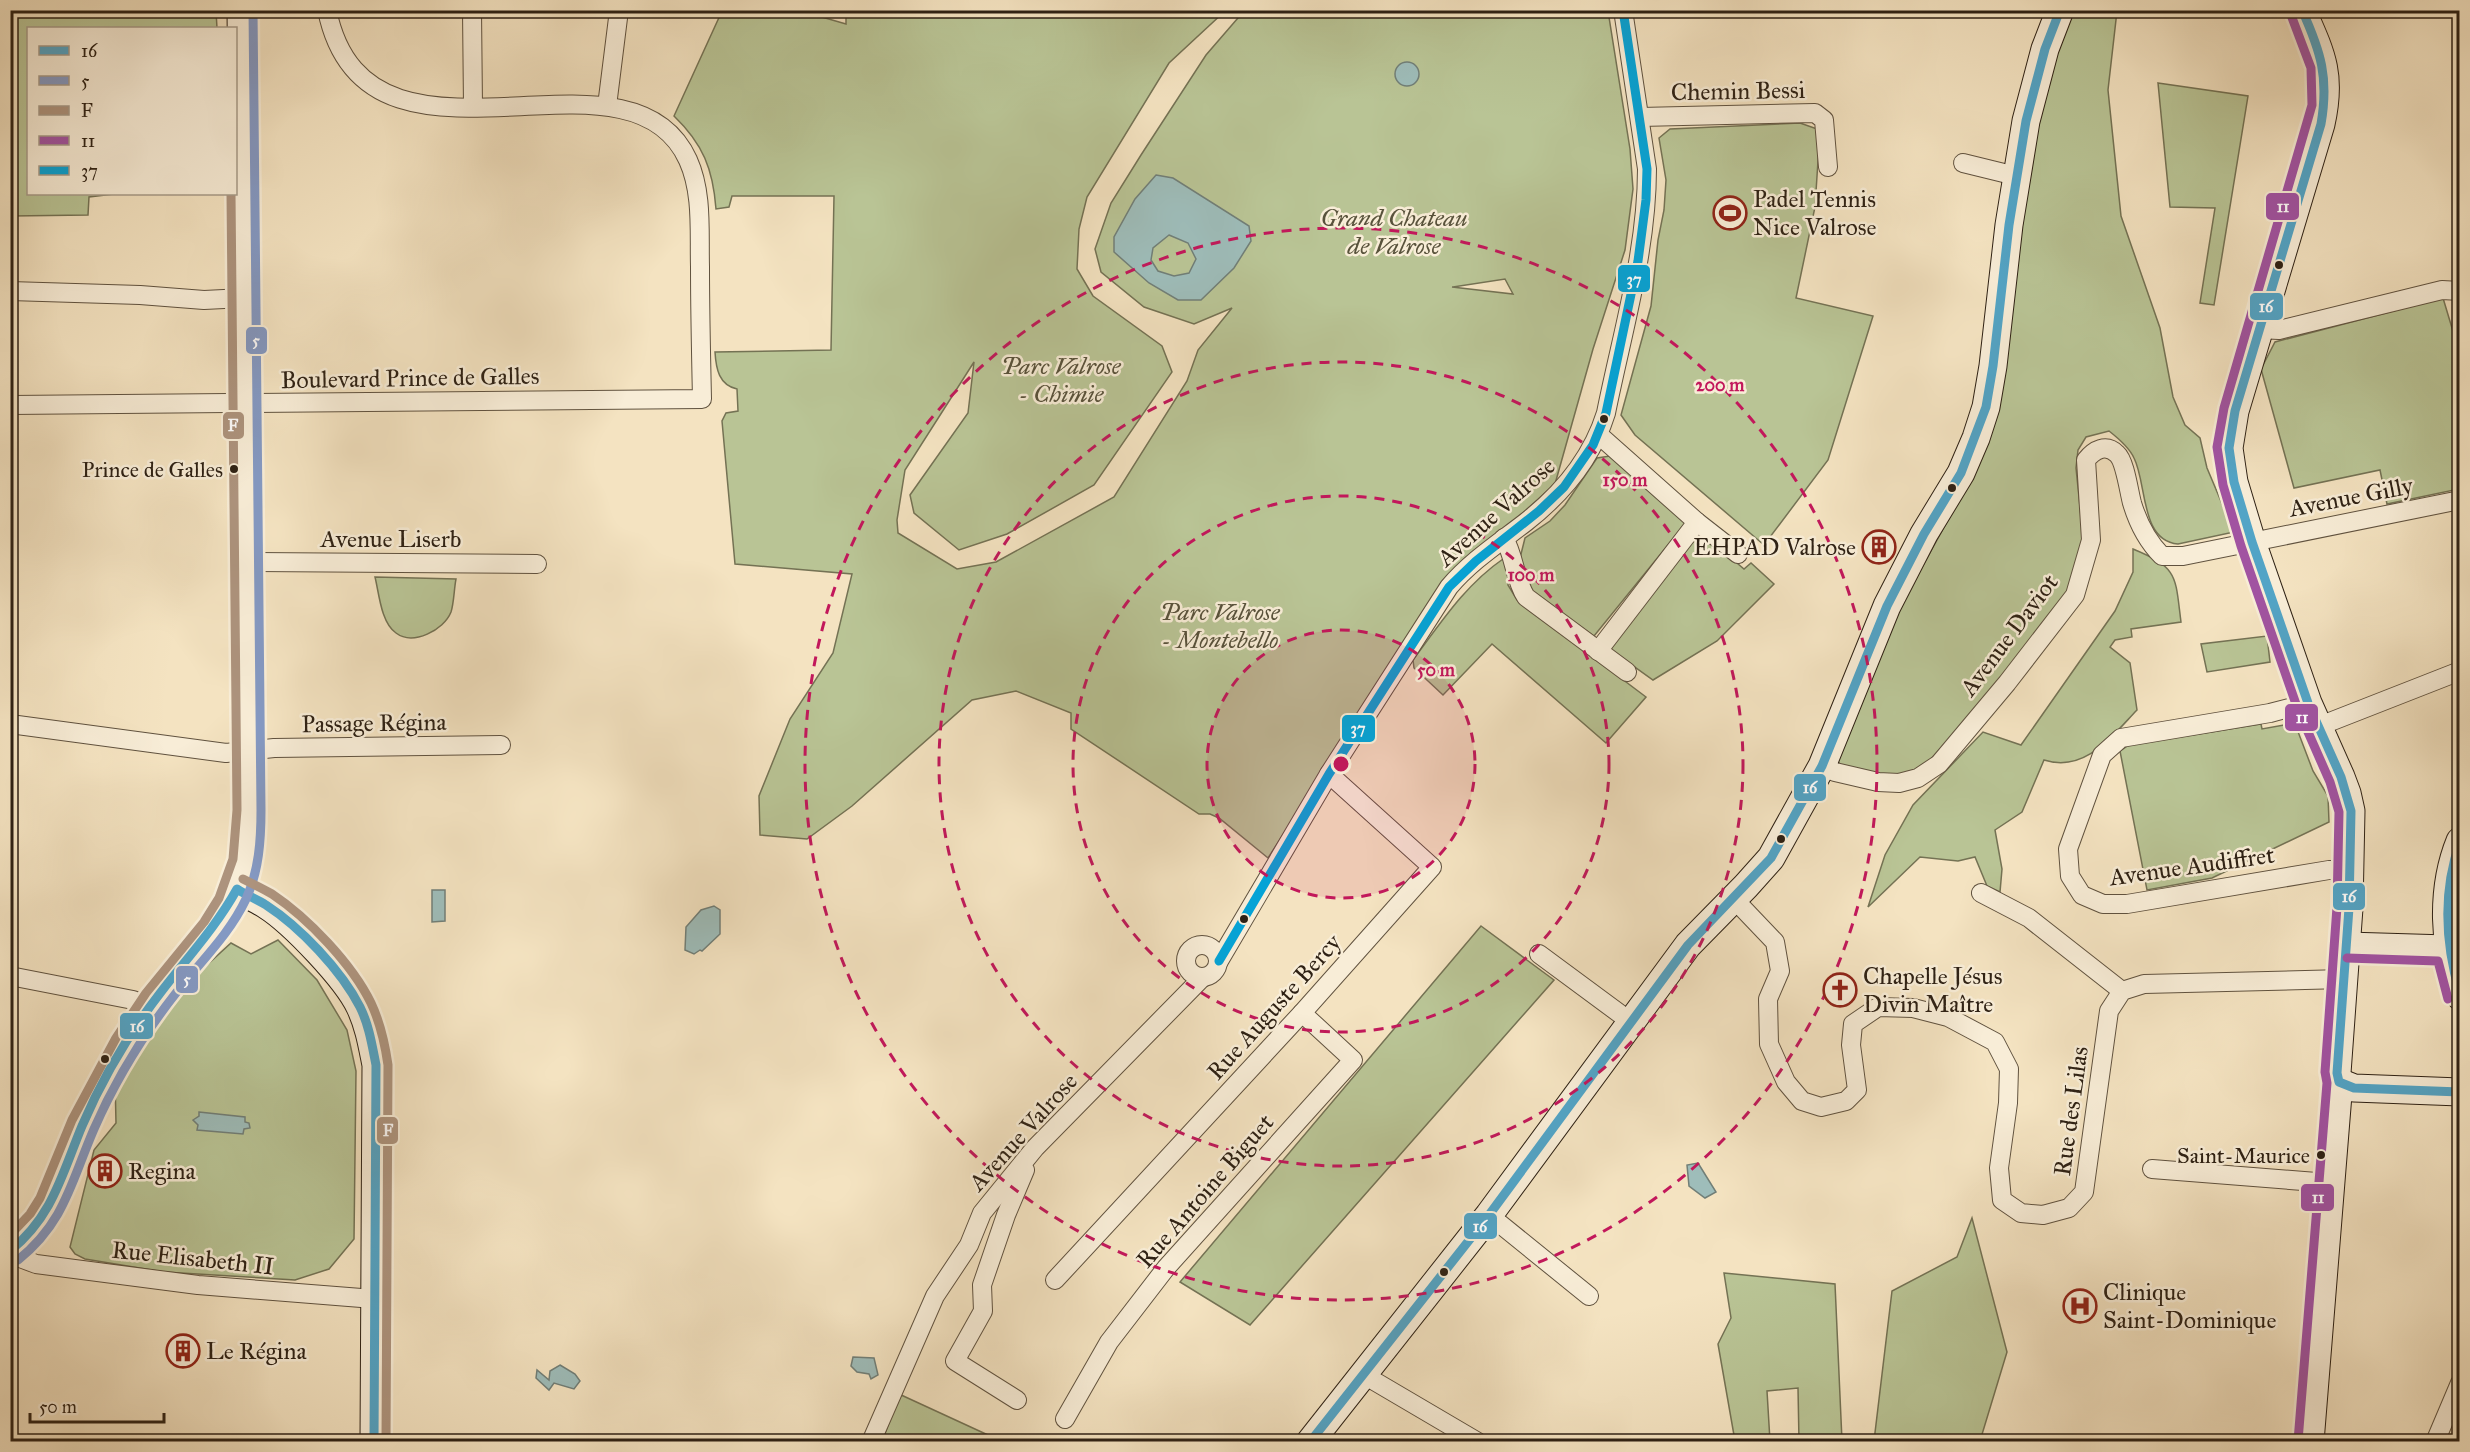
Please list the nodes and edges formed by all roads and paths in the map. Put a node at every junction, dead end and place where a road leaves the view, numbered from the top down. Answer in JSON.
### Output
{"nodes":[{"id":1,"x":241,"y":10,"type":"edge"},
{"id":2,"x":327,"y":10,"type":"edge"},
{"id":3,"x":472,"y":10,"type":"edge"},
{"id":4,"x":619,"y":10,"type":"edge"},
{"id":5,"x":1623,"y":10,"type":"edge"},
{"id":6,"x":2060,"y":10,"type":"edge"},
{"id":7,"x":2302,"y":10,"type":"edge"},
{"id":8,"x":607,"y":106,"type":"junction"},
{"id":9,"x":473,"y":107,"type":"junction"},
{"id":10,"x":1640,"y":117,"type":"junction"},
{"id":11,"x":1963,"y":163,"type":"dead end"},
{"id":12,"x":1828,"y":167,"type":"dead end"},
{"id":13,"x":2016,"y":176,"type":"junction"},
{"id":14,"x":10,"y":291,"type":"edge"},
{"id":15,"x":2460,"y":291,"type":"edge"},
{"id":16,"x":244,"y":298,"type":"junction"},
{"id":17,"x":2259,"y":330,"type":"junction"},
{"id":18,"x":244,"y":404,"type":"junction"},
{"id":19,"x":10,"y":405,"type":"edge"},
{"id":20,"x":1599,"y":435,"type":"junction"},
{"id":21,"x":2460,"y":500,"type":"edge"},
{"id":22,"x":1696,"y":522,"type":"junction"},
{"id":23,"x":1504,"y":538,"type":"junction"},
{"id":24,"x":2252,"y":542,"type":"junction"},
{"id":25,"x":1738,"y":554,"type":"dead end"},
{"id":26,"x":246,"y":562,"type":"junction"},
{"id":27,"x":537,"y":564,"type":"dead end"},
{"id":28,"x":1598,"y":651,"type":"junction"},
{"id":29,"x":2460,"y":671,"type":"edge"},
{"id":30,"x":1627,"y":672,"type":"dead end"},
{"id":31,"x":2313,"y":715,"type":"junction"},
{"id":32,"x":10,"y":723,"type":"edge"},
{"id":33,"x":501,"y":745,"type":"dead end"},
{"id":34,"x":248,"y":750,"type":"junction"},
{"id":35,"x":1822,"y":766,"type":"junction"},
{"id":36,"x":1329,"y":774,"type":"junction"},
{"id":37,"x":2460,"y":841,"type":"edge"},
{"id":38,"x":2350,"y":870,"type":"junction"},
{"id":39,"x":237,"y":890,"type":"junction"},
{"id":40,"x":1981,"y":892,"type":"dead end"},
{"id":41,"x":1733,"y":898,"type":"junction"},
{"id":42,"x":2453,"y":918,"type":"edge"},
{"id":43,"x":2347,"y":946,"type":"junction"},
{"id":44,"x":2447,"y":949,"type":"junction"},
{"id":45,"x":1539,"y":954,"type":"dead end"},
{"id":46,"x":1219,"y":961,"type":"junction"},
{"id":47,"x":10,"y":976,"type":"edge"},
{"id":48,"x":1202,"y":978,"type":"junction"},
{"id":49,"x":2344,"y":979,"type":"junction"},
{"id":50,"x":2122,"y":991,"type":"junction"},
{"id":51,"x":2460,"y":996,"type":"edge"},
{"id":52,"x":150,"y":1007,"type":"junction"},
{"id":53,"x":1302,"y":1013,"type":"junction"},
{"id":54,"x":1631,"y":1022,"type":"junction"},
{"id":55,"x":2339,"y":1082,"type":"junction"},
{"id":56,"x":2460,"y":1092,"type":"edge"},
{"id":57,"x":1035,"y":1148,"type":"junction"},
{"id":58,"x":2152,"y":1169,"type":"dead end"},
{"id":59,"x":2329,"y":1183,"type":"junction"},
{"id":60,"x":1489,"y":1215,"type":"junction"},
{"id":61,"x":12,"y":1249,"type":"edge"},
{"id":62,"x":1055,"y":1280,"type":"dead end"},
{"id":63,"x":1589,"y":1296,"type":"dead end"},
{"id":64,"x":374,"y":1299,"type":"junction"},
{"id":65,"x":1364,"y":1375,"type":"junction"},
{"id":66,"x":2460,"y":1383,"type":"edge"},
{"id":67,"x":1017,"y":1400,"type":"dead end"},
{"id":68,"x":1065,"y":1419,"type":"dead end"},
{"id":69,"x":374,"y":1442,"type":"edge"},
{"id":70,"x":871,"y":1442,"type":"edge"},
{"id":71,"x":1310,"y":1442,"type":"edge"},
{"id":72,"x":1478,"y":1442,"type":"edge"},
{"id":73,"x":2310,"y":1442,"type":"edge"},
{"id":74,"x":2435,"y":1442,"type":"edge"}],
"edges":[{"from":1,"to":16,"type":"street"},
{"from":2,"to":9,"type":"street"},
{"from":3,"to":9,"type":"street"},
{"from":4,"to":8,"type":"street"},
{"from":5,"to":10,"type":"street","name":"Avenue Valrose"},
{"from":6,"to":13,"type":"street"},
{"from":7,"to":17,"type":"street"},
{"from":8,"to":9,"type":"street"},
{"from":8,"to":18,"type":"street","name":"Boulevard Prince de Galles"},
{"from":10,"to":12,"type":"street","name":"Chemin Bessi"},
{"from":10,"to":20,"type":"street","name":"Avenue Valrose"},
{"from":11,"to":13,"type":"street"},
{"from":13,"to":35,"type":"street"},
{"from":14,"to":16,"type":"street"},
{"from":15,"to":17,"type":"street"},
{"from":16,"to":18,"type":"street"},
{"from":17,"to":24,"type":"street"},
{"from":18,"to":19,"type":"street","name":"Boulevard Prince de Galles"},
{"from":18,"to":26,"type":"street"},
{"from":20,"to":22,"type":"street"},
{"from":20,"to":23,"type":"street","name":"Avenue Valrose"},
{"from":21,"to":24,"type":"street","name":"Avenue Gilly"},
{"from":22,"to":25,"type":"street"},
{"from":22,"to":28,"type":"street"},
{"from":23,"to":28,"type":"street"},
{"from":23,"to":36,"type":"street","name":"Avenue Valrose"},
{"from":24,"to":31,"type":"street"},
{"from":24,"to":35,"type":"street","name":"Avenue Daviot"},
{"from":26,"to":27,"type":"street","name":"Avenue Liserb"},
{"from":26,"to":34,"type":"street"},
{"from":28,"to":30,"type":"street"},
{"from":29,"to":31,"type":"street","name":"Avenue Audiffret"},
{"from":31,"to":38,"type":"street"},
{"from":31,"to":38,"type":"street","name":"Avenue Audiffret"},
{"from":32,"to":34,"type":"street","name":"Passage Régina"},
{"from":33,"to":34,"type":"street","name":"Passage Régina"},
{"from":34,"to":39,"type":"street"},
{"from":35,"to":41,"type":"street"},
{"from":36,"to":46,"type":"street","name":"Avenue Valrose"},
{"from":36,"to":53,"type":"street","name":"Rue Auguste Bercy"},
{"from":37,"to":42,"type":"street"},
{"from":38,"to":43,"type":"street"},
{"from":39,"to":52,"type":"street"},
{"from":39,"to":64,"type":"street"},
{"from":40,"to":50,"type":"street"},
{"from":41,"to":50,"type":"street","name":"Rue des Lilas"},
{"from":41,"to":54,"type":"street"},
{"from":42,"to":44,"type":"street"},
{"from":43,"to":44,"type":"street"},
{"from":43,"to":49,"type":"street"},
{"from":44,"to":51,"type":"street"},
{"from":45,"to":54,"type":"street"},
{"from":46,"to":48,"type":"street","name":"Avenue Valrose"},
{"from":46,"to":48,"type":"street"},
{"from":47,"to":52,"type":"street"},
{"from":48,"to":57,"type":"street","name":"Avenue Valrose"},
{"from":49,"to":50,"type":"street"},
{"from":49,"to":55,"type":"street"},
{"from":52,"to":61,"type":"street"},
{"from":53,"to":62,"type":"street","name":"Rue Auguste Bercy"},
{"from":53,"to":68,"type":"street","name":"Rue Antoine Biguet"},
{"from":54,"to":60,"type":"street"},
{"from":55,"to":56,"type":"street"},
{"from":55,"to":59,"type":"street"},
{"from":57,"to":67,"type":"street"},
{"from":57,"to":70,"type":"street","name":"Avenue Valrose"},
{"from":58,"to":59,"type":"street"},
{"from":59,"to":73,"type":"street"},
{"from":60,"to":63,"type":"street"},
{"from":60,"to":65,"type":"street"},
{"from":61,"to":64,"type":"street","name":"Rue Elisabeth II"},
{"from":64,"to":69,"type":"street"},
{"from":65,"to":71,"type":"street"},
{"from":65,"to":72,"type":"street"},
{"from":66,"to":74,"type":"street"}]}
